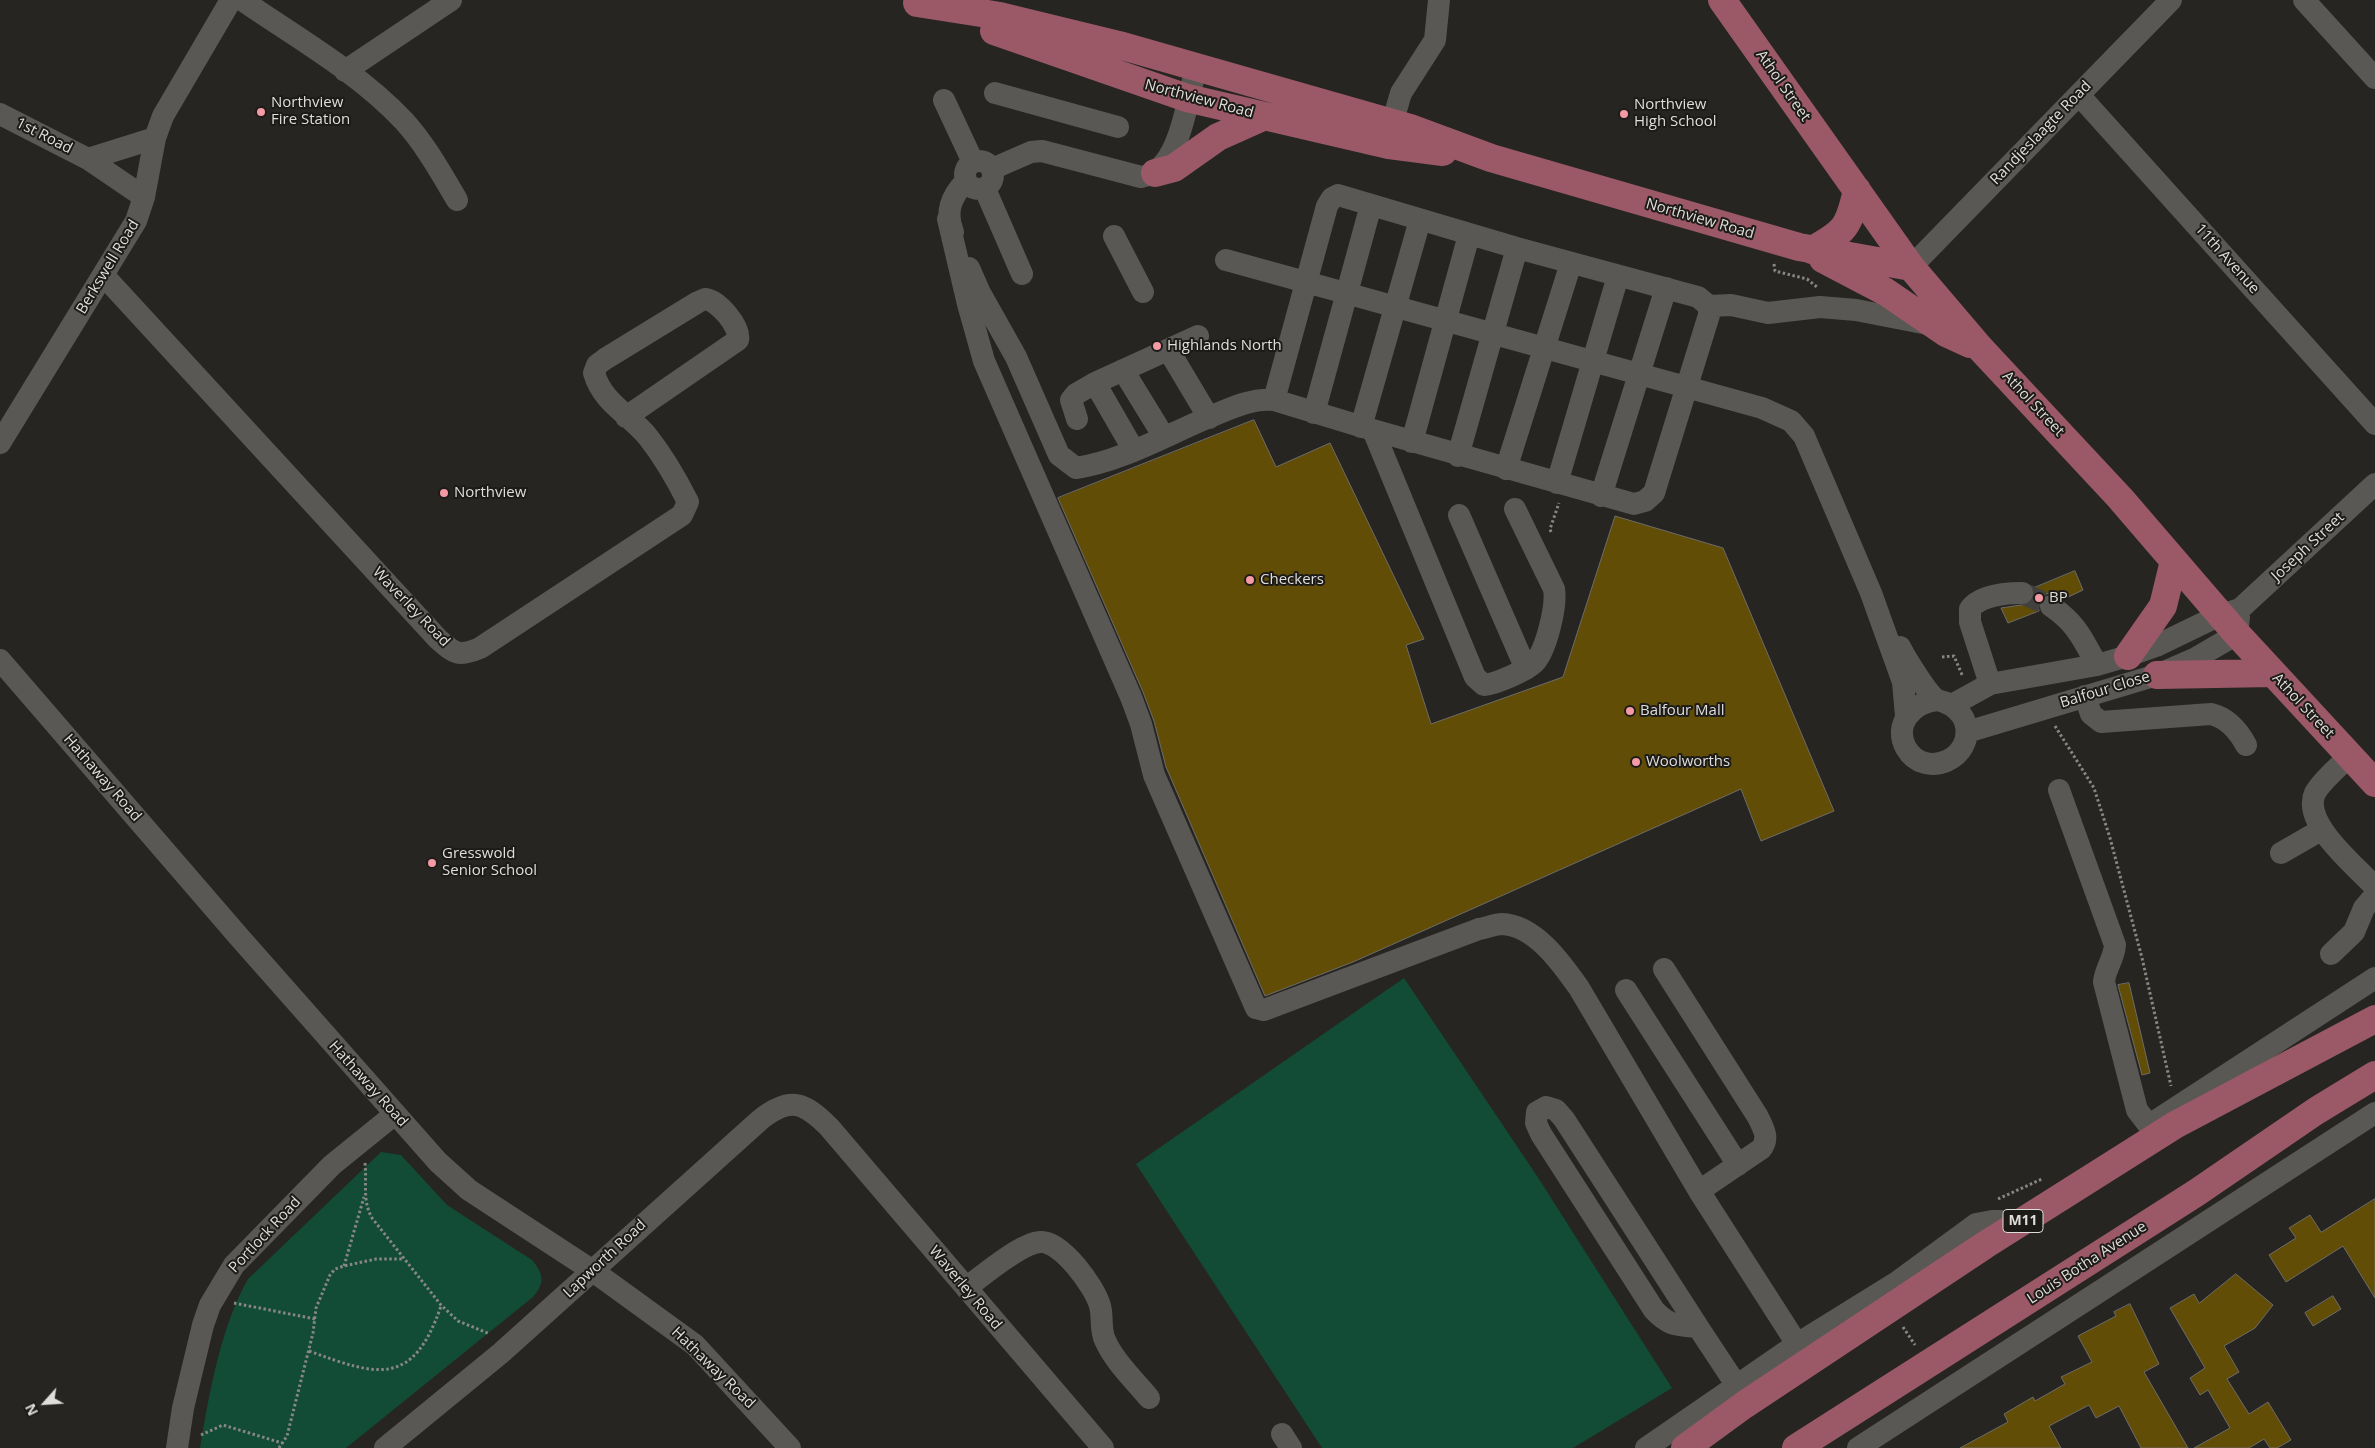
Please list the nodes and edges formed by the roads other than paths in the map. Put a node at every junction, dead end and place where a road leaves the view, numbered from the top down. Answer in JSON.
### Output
{"nodes":[{"id":1,"x":231,"y":0,"type":"edge"},
{"id":2,"x":242,"y":0,"type":"edge"},
{"id":3,"x":451,"y":0,"type":"edge"},
{"id":4,"x":1439,"y":0,"type":"edge"},
{"id":5,"x":1722,"y":0,"type":"edge"},
{"id":6,"x":2304,"y":0,"type":"edge"},
{"id":7,"x":2169,"y":1,"type":"edge"},
{"id":8,"x":911,"y":2,"type":"edge"},
{"id":9,"x":1196,"y":68,"type":"junction"},
{"id":10,"x":345,"y":71,"type":"junction"},
{"id":11,"x":2375,"y":78,"type":"edge"},
{"id":12,"x":995,"y":93,"type":"dead end"},
{"id":13,"x":2079,"y":95,"type":"junction"},
{"id":14,"x":1188,"y":98,"type":"junction"},
{"id":15,"x":944,"y":100,"type":"dead end"},
{"id":16,"x":0,"y":114,"type":"edge"},
{"id":17,"x":1265,"y":116,"type":"junction"},
{"id":18,"x":1392,"y":124,"type":"junction"},
{"id":19,"x":1118,"y":127,"type":"dead end"},
{"id":20,"x":156,"y":138,"type":"junction"},
{"id":21,"x":1491,"y":158,"type":"junction"},
{"id":22,"x":88,"y":159,"type":"junction"},
{"id":23,"x":1155,"y":174,"type":"junction"},
{"id":24,"x":979,"y":176,"type":"junction"},
{"id":25,"x":1857,"y":190,"type":"junction"},
{"id":26,"x":144,"y":197,"type":"junction"},
{"id":27,"x":457,"y":200,"type":"dead end"},
{"id":28,"x":1371,"y":205,"type":"junction"},
{"id":29,"x":948,"y":219,"type":"junction"},
{"id":30,"x":1420,"y":220,"type":"junction"},
{"id":31,"x":1469,"y":235,"type":"junction"},
{"id":32,"x":1114,"y":236,"type":"dead end"},
{"id":33,"x":1797,"y":246,"type":"junction"},
{"id":34,"x":1517,"y":248,"type":"junction"},
{"id":35,"x":1226,"y":260,"type":"dead end"},
{"id":36,"x":1571,"y":263,"type":"junction"},
{"id":37,"x":1911,"y":267,"type":"junction"},
{"id":38,"x":1022,"y":274,"type":"dead end"},
{"id":39,"x":104,"y":276,"type":"junction"},
{"id":40,"x":1618,"y":276,"type":"junction"},
{"id":41,"x":1666,"y":288,"type":"junction"},
{"id":42,"x":1143,"y":292,"type":"dead end"},
{"id":43,"x":1709,"y":306,"type":"junction"},
{"id":44,"x":1934,"y":325,"type":"junction"},
{"id":45,"x":1198,"y":336,"type":"dead end"},
{"id":46,"x":1980,"y":348,"type":"junction"},
{"id":47,"x":1169,"y":351,"type":"junction"},
{"id":48,"x":1123,"y":370,"type":"junction"},
{"id":49,"x":1095,"y":383,"type":"junction"},
{"id":50,"x":1274,"y":400,"type":"junction"},
{"id":51,"x":1314,"y":412,"type":"junction"},
{"id":52,"x":626,"y":417,"type":"junction"},
{"id":53,"x":1209,"y":418,"type":"junction"},
{"id":54,"x":1077,"y":419,"type":"dead end"},
{"id":55,"x":2375,"y":424,"type":"edge"},
{"id":56,"x":1367,"y":428,"type":"junction"},
{"id":57,"x":1164,"y":437,"type":"junction"},
{"id":58,"x":1412,"y":442,"type":"junction"},
{"id":59,"x":0,"y":443,"type":"edge"},
{"id":60,"x":1133,"y":449,"type":"junction"},
{"id":61,"x":1458,"y":456,"type":"junction"},
{"id":62,"x":1506,"y":469,"type":"junction"},
{"id":63,"x":2375,"y":484,"type":"edge"},
{"id":64,"x":1562,"y":485,"type":"junction"},
{"id":65,"x":1601,"y":496,"type":"junction"},
{"id":66,"x":1515,"y":509,"type":"dead end"},
{"id":67,"x":1459,"y":515,"type":"dead end"},
{"id":68,"x":2174,"y":561,"type":"junction"},
{"id":69,"x":1871,"y":593,"type":"junction"},
{"id":70,"x":2022,"y":593,"type":"tunnel mouth"},
{"id":71,"x":2051,"y":606,"type":"tunnel mouth"},
{"id":72,"x":2232,"y":619,"type":"junction"},
{"id":73,"x":2128,"y":656,"type":"junction"},
{"id":74,"x":0,"y":660,"type":"edge"},
{"id":75,"x":2097,"y":665,"type":"junction"},
{"id":76,"x":1526,"y":669,"type":"junction"},
{"id":77,"x":2273,"y":673,"type":"junction"},
{"id":78,"x":2157,"y":675,"type":"junction"},
{"id":79,"x":1990,"y":684,"type":"junction"},
{"id":80,"x":2085,"y":696,"type":"junction"},
{"id":81,"x":1952,"y":700,"type":"junction"},
{"id":82,"x":1906,"y":716,"type":"junction"},
{"id":83,"x":1966,"y":732,"type":"junction"},
{"id":84,"x":2246,"y":744,"type":"dead end"},
{"id":85,"x":2349,"y":756,"type":"junction"},
{"id":86,"x":2375,"y":784,"type":"edge"},
{"id":87,"x":2059,"y":790,"type":"dead end"},
{"id":88,"x":2321,"y":830,"type":"junction"},
{"id":89,"x":2281,"y":853,"type":"dead end"},
{"id":90,"x":2375,"y":887,"type":"edge"},
{"id":91,"x":2375,"y":894,"type":"edge"},
{"id":92,"x":2331,"y":954,"type":"dead end"},
{"id":93,"x":1664,"y":970,"type":"dead end"},
{"id":94,"x":2375,"y":978,"type":"edge"},
{"id":95,"x":1626,"y":990,"type":"dead end"},
{"id":96,"x":2375,"y":1018,"type":"edge"},
{"id":97,"x":2375,"y":1075,"type":"edge"},
{"id":98,"x":2375,"y":1113,"type":"edge"},
{"id":99,"x":395,"y":1114,"type":"junction"},
{"id":100,"x":829,"y":1127,"type":"joint"},
{"id":101,"x":1738,"y":1165,"type":"junction"},
{"id":102,"x":1699,"y":1191,"type":"junction"},
{"id":103,"x":2024,"y":1221,"type":"junction"},
{"id":104,"x":593,"y":1271,"type":"junction"},
{"id":105,"x":966,"y":1288,"type":"junction"},
{"id":106,"x":1698,"y":1327,"type":"junction"},
{"id":107,"x":1797,"y":1344,"type":"junction"},
{"id":108,"x":1736,"y":1386,"type":"junction"},
{"id":109,"x":1149,"y":1398,"type":"dead end"},
{"id":110,"x":178,"y":1447,"type":"edge"},
{"id":111,"x":385,"y":1448,"type":"edge"},
{"id":112,"x":790,"y":1448,"type":"edge"},
{"id":113,"x":1103,"y":1448,"type":"edge"},
{"id":114,"x":1646,"y":1448,"type":"edge"},
{"id":115,"x":1685,"y":1448,"type":"edge"},
{"id":116,"x":1796,"y":1448,"type":"edge"},
{"id":117,"x":1858,"y":1448,"type":"edge"}],
"edges":[{"from":1,"to":20,"type":"street","name":"Berkswell Road"},
{"from":2,"to":10,"type":"street"},
{"from":3,"to":10,"type":"street"},
{"from":4,"to":18,"type":"street"},
{"from":5,"to":25,"type":"main road","name":"Athol Street"},
{"from":6,"to":11,"type":"street"},
{"from":7,"to":13,"type":"street","name":"Randjeslaagte Road"},
{"from":8,"to":9,"type":"main road","name":"Northview Road"},
{"from":8,"to":14,"type":"main road","name":"Northview Road"},
{"from":9,"to":14,"type":"street"},
{"from":9,"to":18,"type":"main road","name":"Northview Road"},
{"from":10,"to":27,"type":"street"},
{"from":12,"to":19,"type":"street"},
{"from":13,"to":37,"type":"street","name":"Randjeslaagte Road"},
{"from":13,"to":55,"type":"street","name":"11th Avenue"},
{"from":14,"to":17,"type":"main road","name":"Northview Road"},
{"from":14,"to":23,"type":"street"},
{"from":15,"to":24,"type":"street"},
{"from":16,"to":22,"type":"street","name":"1st Road"},
{"from":17,"to":21,"type":"main road","name":"Northview Road"},
{"from":17,"to":23,"type":"main road"},
{"from":18,"to":21,"type":"main road","name":"Northview Road"},
{"from":20,"to":22,"type":"street","name":"1st Road"},
{"from":20,"to":26,"type":"street","name":"Berkswell Road"},
{"from":21,"to":33,"type":"main road","name":"Northview Road"},
{"from":22,"to":26,"type":"street","name":"1st Road"},
{"from":23,"to":24,"type":"street"},
{"from":24,"to":29,"type":"street"},
{"from":24,"to":38,"type":"street"},
{"from":25,"to":33,"type":"main road"},
{"from":25,"to":37,"type":"main road","name":"Athol Street"},
{"from":26,"to":39,"type":"street","name":"Berkswell Road"},
{"from":28,"to":30,"type":"street"},
{"from":28,"to":50,"type":"street"},
{"from":28,"to":51,"type":"street"},
{"from":29,"to":60,"type":"street"},
{"from":29,"to":102,"type":"street"},
{"from":30,"to":31,"type":"street"},
{"from":30,"to":56,"type":"street"},
{"from":31,"to":34,"type":"street"},
{"from":31,"to":58,"type":"street"},
{"from":32,"to":42,"type":"street"},
{"from":33,"to":37,"type":"main road","name":"Northview Road"},
{"from":33,"to":44,"type":"main road"},
{"from":34,"to":36,"type":"street"},
{"from":34,"to":61,"type":"street"},
{"from":35,"to":69,"type":"street"},
{"from":36,"to":40,"type":"street"},
{"from":36,"to":62,"type":"street"},
{"from":37,"to":46,"type":"main road","name":"Athol Street"},
{"from":39,"to":52,"type":"street","name":"Waverley Road"},
{"from":39,"to":59,"type":"street","name":"Berkswell Road"},
{"from":40,"to":41,"type":"street"},
{"from":40,"to":64,"type":"street"},
{"from":41,"to":43,"type":"street"},
{"from":41,"to":65,"type":"street"},
{"from":43,"to":44,"type":"street"},
{"from":43,"to":65,"type":"street"},
{"from":44,"to":46,"type":"main road"},
{"from":45,"to":47,"type":"street"},
{"from":46,"to":68,"type":"main road","name":"Athol Street"},
{"from":47,"to":48,"type":"street"},
{"from":47,"to":53,"type":"street"},
{"from":48,"to":49,"type":"street"},
{"from":48,"to":57,"type":"street"},
{"from":49,"to":54,"type":"street"},
{"from":49,"to":60,"type":"street"},
{"from":50,"to":51,"type":"street"},
{"from":50,"to":53,"type":"street"},
{"from":51,"to":56,"type":"street"},
{"from":52,"to":52,"type":"street","name":"Waverley Road"},
{"from":53,"to":57,"type":"street"},
{"from":56,"to":58,"type":"street"},
{"from":56,"to":76,"type":"street"},
{"from":57,"to":60,"type":"street"},
{"from":58,"to":61,"type":"street"},
{"from":61,"to":62,"type":"street"},
{"from":62,"to":64,"type":"street"},
{"from":63,"to":72,"type":"street","name":"Joseph Street"},
{"from":64,"to":65,"type":"street"},
{"from":66,"to":76,"type":"street"},
{"from":67,"to":76,"type":"street"},
{"from":68,"to":72,"type":"main road","name":"Athol Street"},
{"from":68,"to":73,"type":"main road"},
{"from":69,"to":81,"type":"street"},
{"from":69,"to":82,"type":"street"},
{"from":70,"to":79,"type":"street"},
{"from":71,"to":75,"type":"street"},
{"from":72,"to":73,"type":"street","name":"Balfour Close"},
{"from":72,"to":77,"type":"main road","name":"Athol Street"},
{"from":72,"to":78,"type":"street","name":"Balfour Close"},
{"from":73,"to":75,"type":"street","name":"Balfour Close"},
{"from":74,"to":99,"type":"street","name":"Hathaway Road"},
{"from":75,"to":79,"type":"street","name":"Balfour Close"},
{"from":77,"to":78,"type":"main road"},
{"from":77,"to":85,"type":"main road","name":"Athol Street"},
{"from":78,"to":80,"type":"street","name":"Balfour Close"},
{"from":79,"to":81,"type":"street","name":"Balfour Close"},
{"from":80,"to":83,"type":"street","name":"Balfour Close"},
{"from":80,"to":84,"type":"street"},
{"from":81,"to":82,"type":"street"},
{"from":81,"to":83,"type":"street"},
{"from":82,"to":83,"type":"street"},
{"from":85,"to":86,"type":"main road","name":"Athol Street"},
{"from":85,"to":88,"type":"street"},
{"from":87,"to":94,"type":"street"},
{"from":88,"to":89,"type":"street"},
{"from":88,"to":90,"type":"street"},
{"from":91,"to":92,"type":"street"},
{"from":93,"to":101,"type":"street"},
{"from":95,"to":101,"type":"street"},
{"from":96,"to":103,"type":"main road","number":"M11"},
{"from":97,"to":116,"type":"main road","name":"Louis Botha Avenue"},
{"from":98,"to":117,"type":"street","name":"Louis Botha Avenue"},
{"from":99,"to":104,"type":"street","name":"Hathaway Road"},
{"from":99,"to":110,"type":"street","name":"Portlock Road"},
{"from":100,"to":104,"type":"street","name":"Lapworth Road"},
{"from":100,"to":105,"type":"street","name":"Waverley Road"},
{"from":101,"to":102,"type":"street"},
{"from":102,"to":107,"type":"street"},
{"from":103,"to":107,"type":"street"},
{"from":103,"to":115,"type":"main road","number":"M11"},
{"from":104,"to":111,"type":"street","name":"Lapworth Road"},
{"from":104,"to":112,"type":"street","name":"Hathaway Road"},
{"from":105,"to":109,"type":"street"},
{"from":105,"to":113,"type":"street","name":"Waverley Road"},
{"from":106,"to":106,"type":"street"},
{"from":106,"to":108,"type":"street"},
{"from":107,"to":108,"type":"street"},
{"from":108,"to":114,"type":"street"}]}
